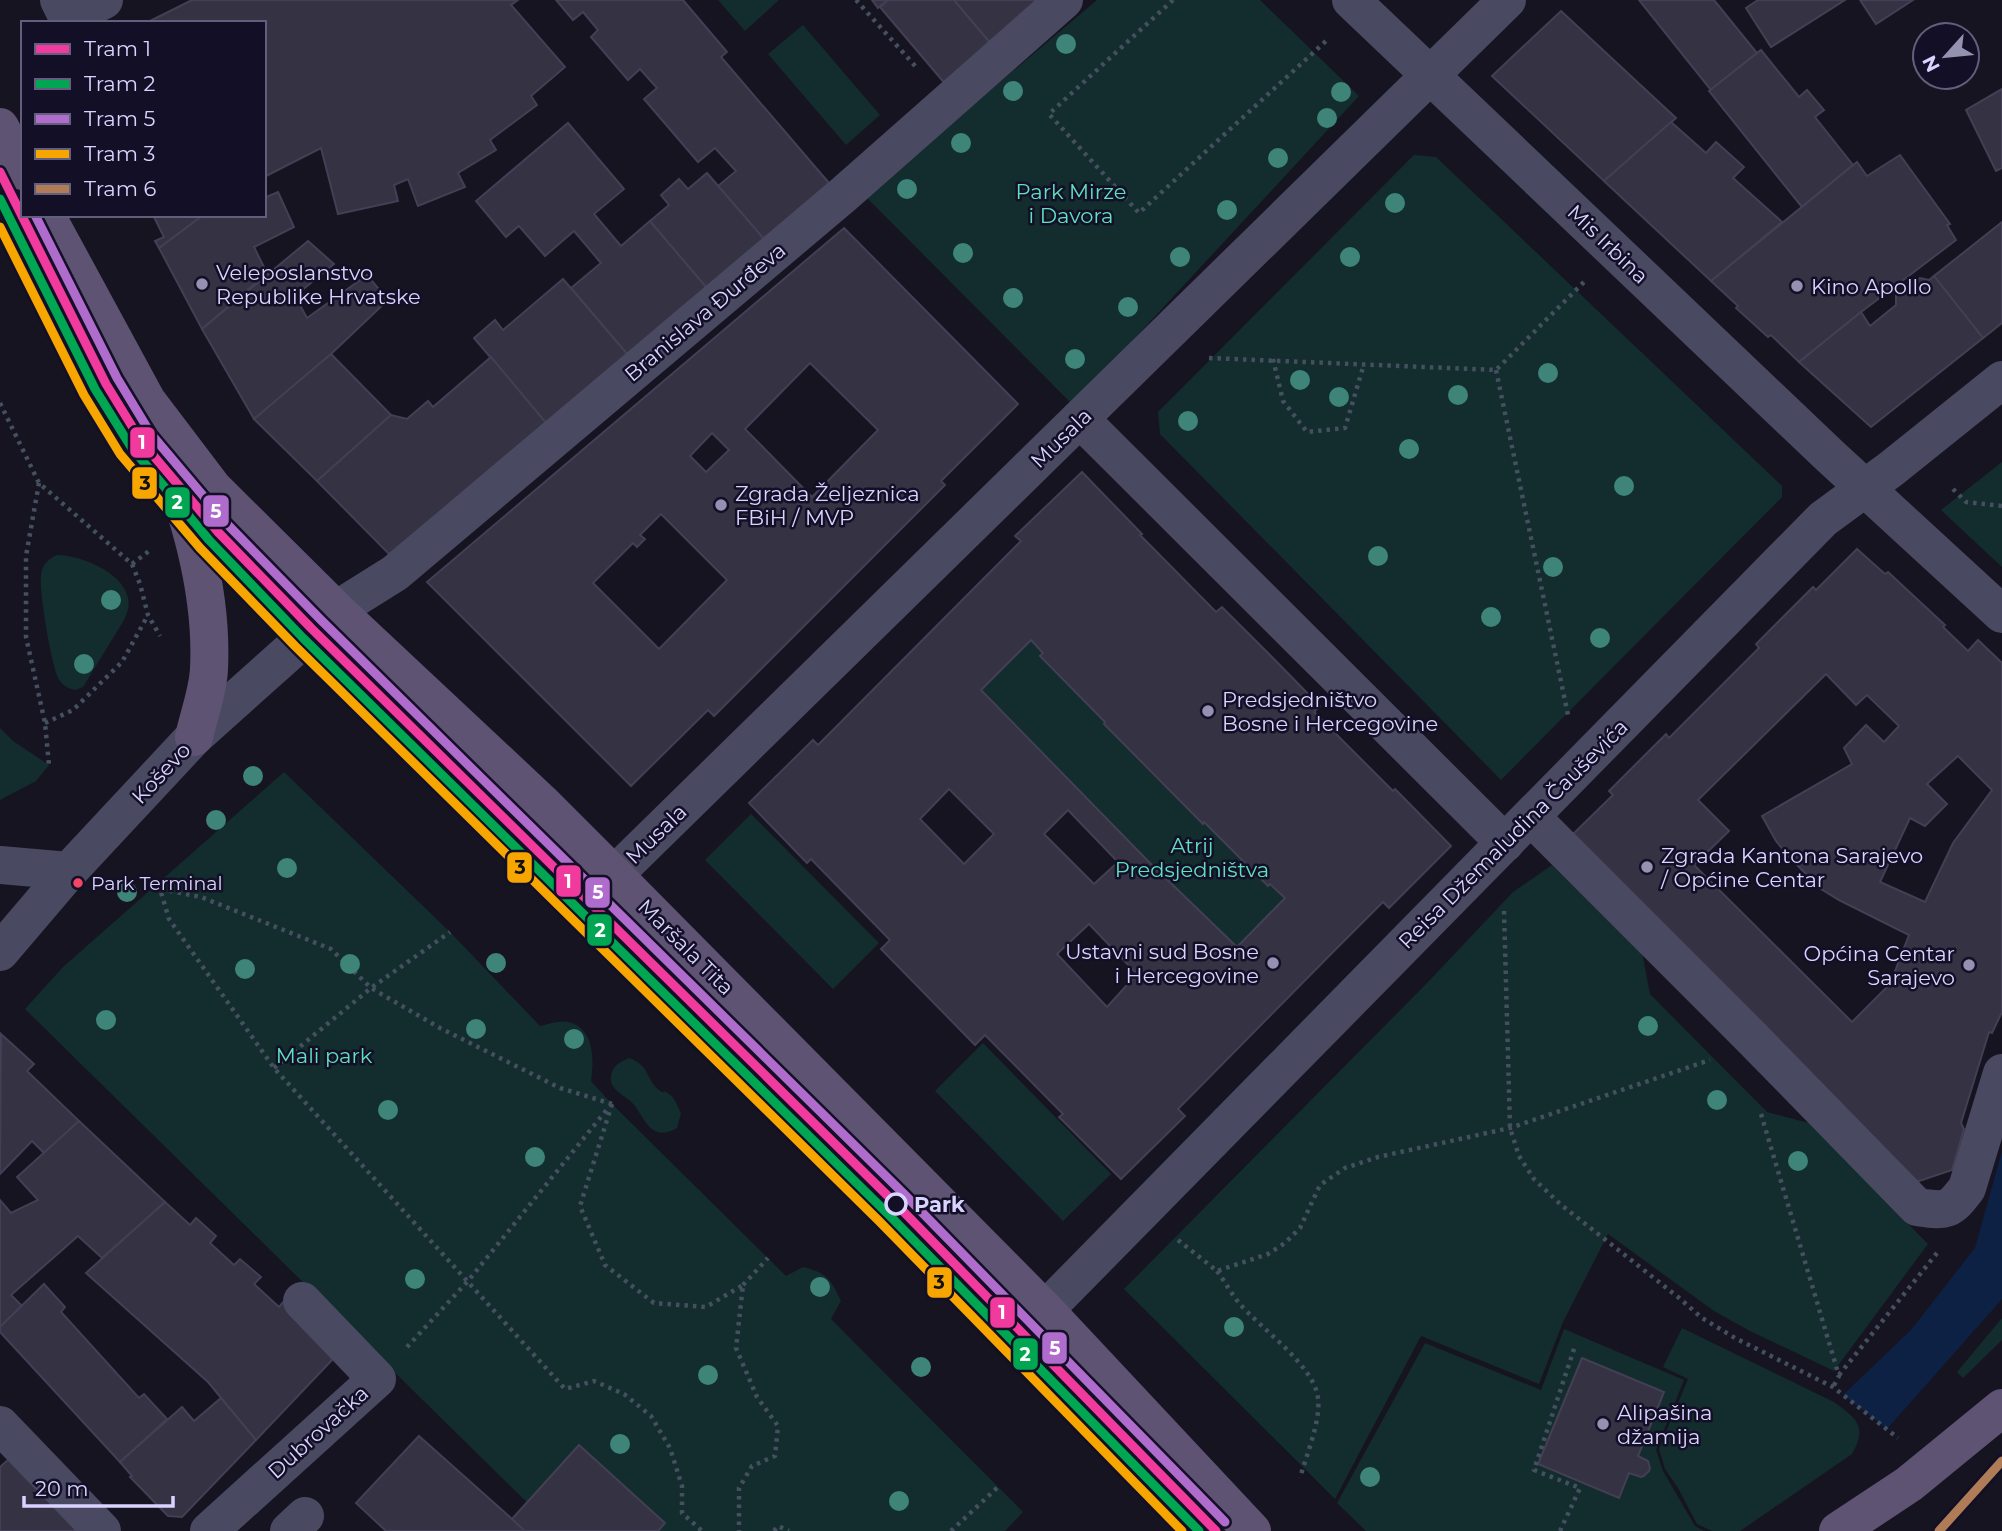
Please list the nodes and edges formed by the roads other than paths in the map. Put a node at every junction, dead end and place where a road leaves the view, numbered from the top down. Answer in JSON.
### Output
{"nodes":[{"id":1,"x":59,"y":0,"type":"edge"},
{"id":2,"x":104,"y":0,"type":"edge"},
{"id":3,"x":1064,"y":0,"type":"edge"},
{"id":4,"x":1351,"y":0,"type":"edge"},
{"id":5,"x":1507,"y":0,"type":"edge"},
{"id":6,"x":1431,"y":75,"type":"junction"},
{"id":7,"x":0,"y":127,"type":"edge"},
{"id":8,"x":21,"y":167,"type":"edge"},
{"id":9,"x":47,"y":217,"type":"edge"},
{"id":10,"x":2002,"y":380,"type":"edge"},
{"id":11,"x":147,"y":401,"type":"junction"},
{"id":12,"x":1080,"y":419,"type":"junction"},
{"id":13,"x":1864,"y":488,"type":"junction"},
{"id":14,"x":336,"y":610,"type":"junction"},
{"id":15,"x":2002,"y":614,"type":"edge"},
{"id":16,"x":194,"y":737,"type":"junction"},
{"id":17,"x":1518,"y":830,"type":"junction"},
{"id":18,"x":0,"y":865,"type":"edge"},
{"id":19,"x":69,"y":871,"type":"junction"},
{"id":20,"x":614,"y":875,"type":"junction"},
{"id":21,"x":0,"y":952,"type":"edge"},
{"id":22,"x":2002,"y":1073,"type":"edge"},
{"id":23,"x":302,"y":1301,"type":"dead end"},
{"id":24,"x":1045,"y":1310,"type":"junction"},
{"id":25,"x":2002,"y":1408,"type":"edge"},
{"id":26,"x":0,"y":1425,"type":"edge"},
{"id":27,"x":102,"y":1531,"type":"edge"},
{"id":28,"x":209,"y":1531,"type":"edge"},
{"id":29,"x":1252,"y":1531,"type":"edge"},
{"id":30,"x":1838,"y":1531,"type":"edge"}],
"edges":[{"from":1,"to":2,"type":"street"},
{"from":3,"to":14,"type":"street","name":"Branislava Đurđeva"},
{"from":4,"to":6,"type":"street","name":"Mis Irbina"},
{"from":5,"to":6,"type":"street","name":"Musala"},
{"from":6,"to":12,"type":"street","name":"Musala"},
{"from":6,"to":13,"type":"street","name":"Mis Irbina"},
{"from":7,"to":8,"type":"main road"},
{"from":9,"to":11,"type":"main road","name":"Maršala Tita"},
{"from":10,"to":13,"type":"street","name":"Reisa Džemaludina Čauševića"},
{"from":11,"to":14,"type":"main road","name":"Maršala Tita"},
{"from":11,"to":16,"type":"main road"},
{"from":12,"to":17,"type":"street"},
{"from":12,"to":20,"type":"street","name":"Musala"},
{"from":13,"to":15,"type":"street","name":"Mis Irbina"},
{"from":13,"to":17,"type":"street","name":"Reisa Džemaludina Čauševića"},
{"from":14,"to":16,"type":"street","name":"Koševo"},
{"from":14,"to":20,"type":"main road","name":"Maršala Tita"},
{"from":16,"to":19,"type":"street","name":"Koševo"},
{"from":17,"to":22,"type":"street"},
{"from":17,"to":24,"type":"street","name":"Reisa Džemaludina Čauševića"},
{"from":18,"to":19,"type":"street"},
{"from":19,"to":21,"type":"street","name":"Koševo"},
{"from":20,"to":24,"type":"main road","name":"Maršala Tita"},
{"from":23,"to":28,"type":"street","name":"Dubrovačka"},
{"from":24,"to":29,"type":"main road","name":"Maršala Tita"},
{"from":25,"to":30,"type":"main road"},
{"from":26,"to":27,"type":"street"}]}
